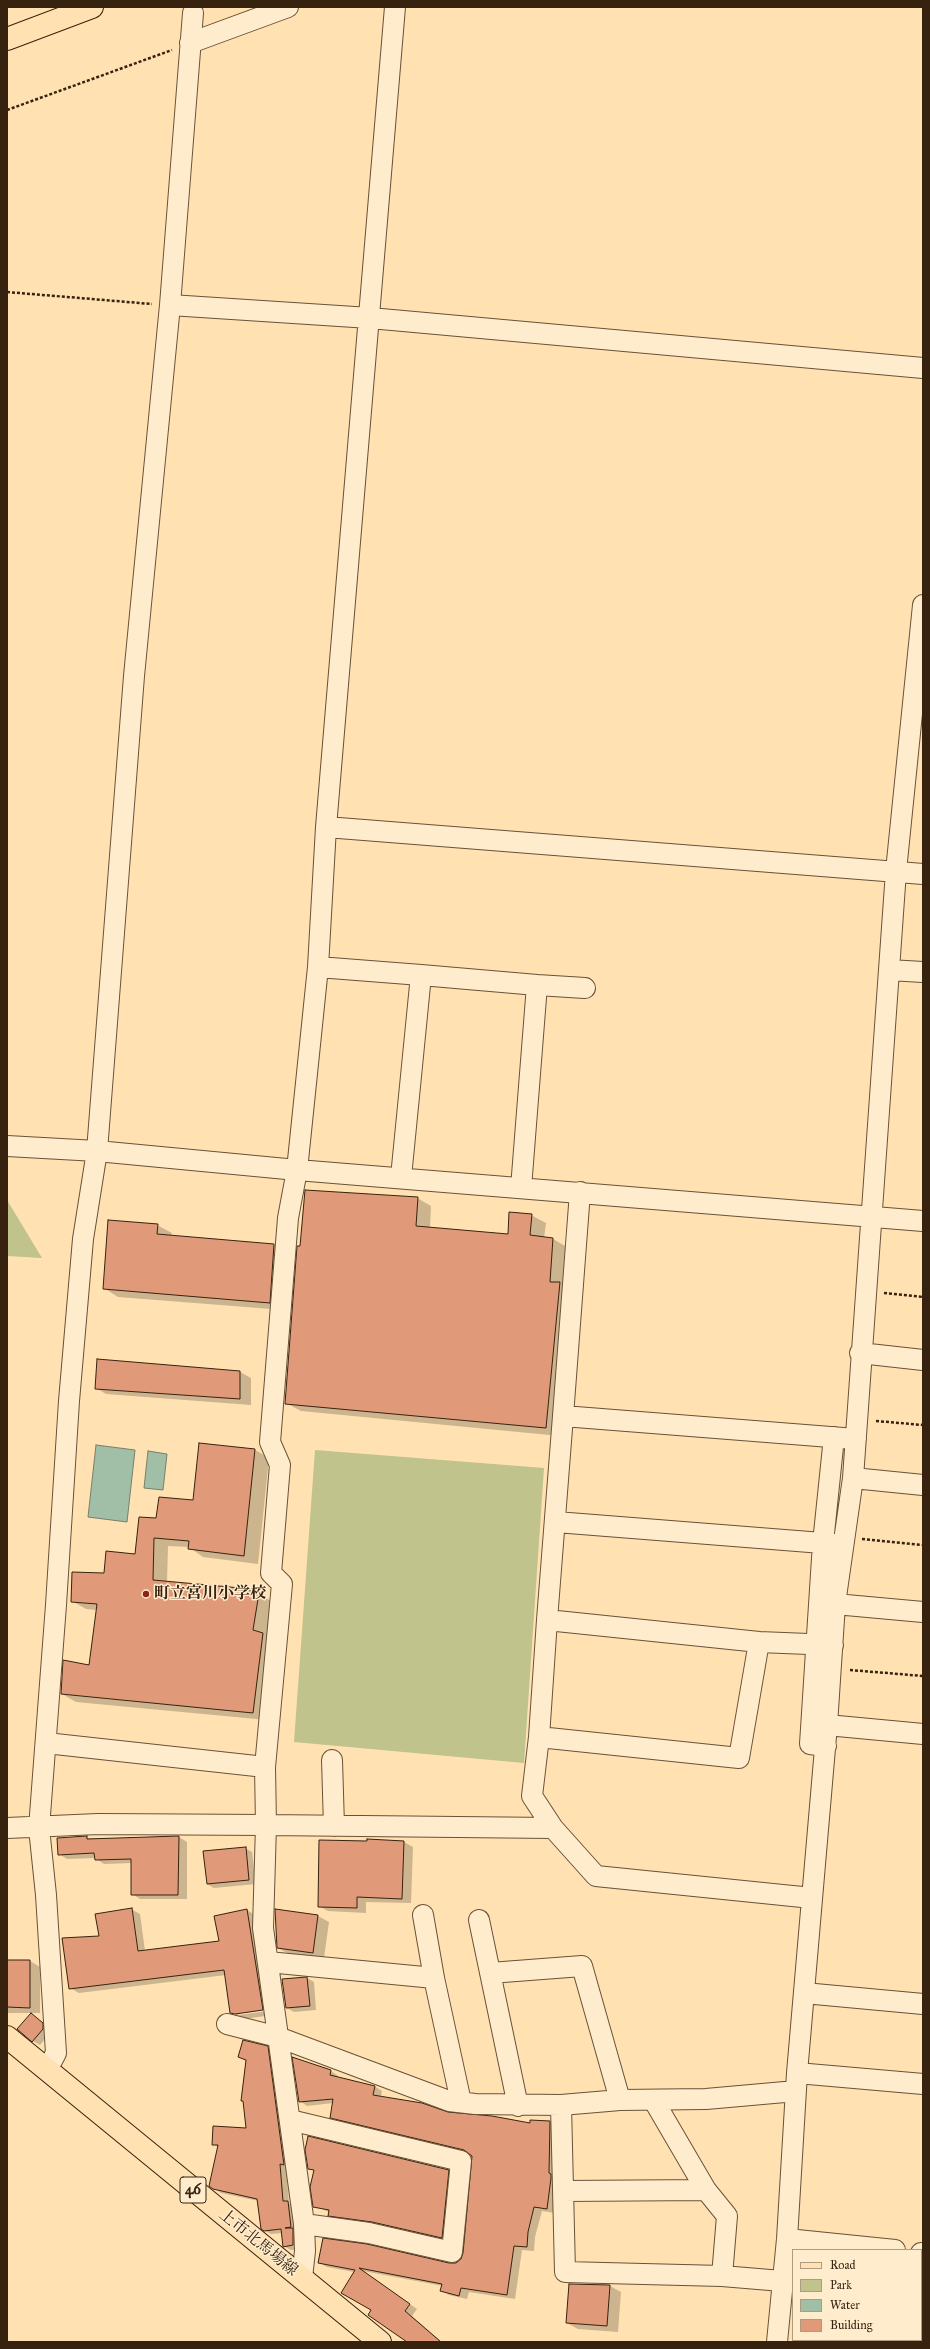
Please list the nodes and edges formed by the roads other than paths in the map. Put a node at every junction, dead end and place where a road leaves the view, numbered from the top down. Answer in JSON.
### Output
{"nodes":[{"id":1,"x":92,"y":7,"type":"edge"},
{"id":2,"x":288,"y":7,"type":"edge"},
{"id":3,"x":395,"y":7,"type":"edge"},
{"id":4,"x":193,"y":13,"type":"dead end"},
{"id":5,"x":7,"y":39,"type":"edge"},
{"id":6,"x":190,"y":43,"type":"junction"},
{"id":7,"x":170,"y":305,"type":"junction"},
{"id":8,"x":370,"y":318,"type":"junction"},
{"id":9,"x":923,"y":368,"type":"edge"},
{"id":10,"x":923,"y":605,"type":"edge"},
{"id":11,"x":326,"y":827,"type":"junction"},
{"id":12,"x":896,"y":871,"type":"junction"},
{"id":13,"x":923,"y":874,"type":"edge"},
{"id":14,"x":318,"y":967,"type":"junction"},
{"id":15,"x":889,"y":970,"type":"junction"},
{"id":16,"x":923,"y":972,"type":"edge"},
{"id":17,"x":422,"y":975,"type":"junction"},
{"id":18,"x":537,"y":985,"type":"junction"},
{"id":19,"x":585,"y":988,"type":"dead end"},
{"id":20,"x":7,"y":1146,"type":"edge"},
{"id":21,"x":97,"y":1151,"type":"junction"},
{"id":22,"x":297,"y":1170,"type":"junction"},
{"id":23,"x":401,"y":1177,"type":"junction"},
{"id":24,"x":521,"y":1188,"type":"junction"},
{"id":25,"x":580,"y":1192,"type":"junction"},
{"id":26,"x":872,"y":1216,"type":"junction"},
{"id":27,"x":923,"y":1221,"type":"edge"},
{"id":28,"x":860,"y":1354,"type":"junction"},
{"id":29,"x":923,"y":1360,"type":"edge"},
{"id":30,"x":564,"y":1416,"type":"junction"},
{"id":31,"x":834,"y":1437,"type":"junction"},
{"id":32,"x":856,"y":1439,"type":"junction"},
{"id":33,"x":853,"y":1478,"type":"junction"},
{"id":34,"x":923,"y":1485,"type":"edge"},
{"id":35,"x":556,"y":1522,"type":"junction"},
{"id":36,"x":844,"y":1541,"type":"junction"},
{"id":37,"x":823,"y":1543,"type":"junction"},
{"id":38,"x":835,"y":1604,"type":"junction"},
{"id":39,"x":923,"y":1612,"type":"edge"},
{"id":40,"x":547,"y":1620,"type":"junction"},
{"id":41,"x":759,"y":1642,"type":"junction"},
{"id":42,"x":824,"y":1645,"type":"junction"},
{"id":43,"x":827,"y":1725,"type":"junction"},
{"id":44,"x":923,"y":1734,"type":"edge"},
{"id":45,"x":539,"y":1738,"type":"junction"},
{"id":46,"x":46,"y":1743,"type":"junction"},
{"id":47,"x":826,"y":1746,"type":"junction"},
{"id":48,"x":332,"y":1760,"type":"dead end"},
{"id":49,"x":265,"y":1767,"type":"junction"},
{"id":50,"x":266,"y":1826,"type":"junction"},
{"id":51,"x":334,"y":1826,"type":"junction"},
{"id":52,"x":7,"y":1828,"type":"edge"},
{"id":53,"x":39,"y":1828,"type":"junction"},
{"id":54,"x":553,"y":1828,"type":"junction"},
{"id":55,"x":812,"y":1898,"type":"junction"},
{"id":56,"x":423,"y":1915,"type":"dead end"},
{"id":57,"x":479,"y":1920,"type":"dead end"},
{"id":58,"x":268,"y":1962,"type":"junction"},
{"id":59,"x":490,"y":1973,"type":"junction"},
{"id":60,"x":434,"y":1978,"type":"junction"},
{"id":61,"x":804,"y":1993,"type":"junction"},
{"id":62,"x":923,"y":2004,"type":"edge"},
{"id":63,"x":228,"y":2024,"type":"dead end"},
{"id":64,"x":7,"y":2037,"type":"edge"},
{"id":65,"x":278,"y":2037,"type":"junction"},
{"id":66,"x":48,"y":2070,"type":"junction"},
{"id":67,"x":796,"y":2082,"type":"junction"},
{"id":68,"x":923,"y":2084,"type":"edge"},
{"id":69,"x":620,"y":2100,"type":"junction"},
{"id":70,"x":654,"y":2101,"type":"junction"},
{"id":71,"x":461,"y":2102,"type":"junction"},
{"id":72,"x":561,"y":2105,"type":"junction"},
{"id":73,"x":518,"y":2106,"type":"junction"},
{"id":74,"x":290,"y":2120,"type":"junction"},
{"id":75,"x":706,"y":2190,"type":"junction"},
{"id":76,"x":563,"y":2191,"type":"junction"},
{"id":77,"x":304,"y":2224,"type":"junction"},
{"id":78,"x":787,"y":2239,"type":"junction"},
{"id":79,"x":885,"y":2249,"type":"edge"},
{"id":80,"x":722,"y":2276,"type":"junction"},
{"id":81,"x":302,"y":2278,"type":"junction"},
{"id":82,"x":782,"y":2281,"type":"junction"},
{"id":83,"x":380,"y":2342,"type":"edge"},
{"id":84,"x":777,"y":2342,"type":"edge"}],
"edges":[{"from":1,"to":5,"type":"main road"},
{"from":2,"to":6,"type":"street"},
{"from":3,"to":8,"type":"street"},
{"from":4,"to":6,"type":"street"},
{"from":6,"to":7,"type":"street"},
{"from":7,"to":8,"type":"street"},
{"from":7,"to":21,"type":"street"},
{"from":8,"to":9,"type":"street"},
{"from":8,"to":11,"type":"street"},
{"from":10,"to":12,"type":"street"},
{"from":11,"to":12,"type":"street"},
{"from":11,"to":14,"type":"street"},
{"from":12,"to":13,"type":"street"},
{"from":12,"to":15,"type":"street"},
{"from":14,"to":17,"type":"street"},
{"from":14,"to":22,"type":"street"},
{"from":15,"to":16,"type":"street"},
{"from":15,"to":26,"type":"street"},
{"from":17,"to":18,"type":"street"},
{"from":17,"to":23,"type":"street"},
{"from":18,"to":19,"type":"street"},
{"from":18,"to":24,"type":"street"},
{"from":20,"to":21,"type":"street"},
{"from":21,"to":22,"type":"street"},
{"from":21,"to":46,"type":"street"},
{"from":22,"to":23,"type":"street"},
{"from":22,"to":49,"type":"street"},
{"from":23,"to":24,"type":"street"},
{"from":24,"to":25,"type":"street"},
{"from":25,"to":26,"type":"street"},
{"from":25,"to":30,"type":"street"},
{"from":26,"to":27,"type":"street"},
{"from":26,"to":28,"type":"street"},
{"from":28,"to":29,"type":"street"},
{"from":28,"to":32,"type":"street"},
{"from":30,"to":31,"type":"street"},
{"from":30,"to":35,"type":"street"},
{"from":31,"to":32,"type":"street"},
{"from":31,"to":37,"type":"street"},
{"from":32,"to":33,"type":"street"},
{"from":33,"to":34,"type":"street"},
{"from":33,"to":36,"type":"street"},
{"from":35,"to":37,"type":"street"},
{"from":35,"to":40,"type":"street"},
{"from":36,"to":37,"type":"street"},
{"from":36,"to":38,"type":"street"},
{"from":37,"to":42,"type":"street"},
{"from":38,"to":39,"type":"street"},
{"from":38,"to":42,"type":"street"},
{"from":40,"to":41,"type":"street"},
{"from":40,"to":45,"type":"street"},
{"from":41,"to":42,"type":"street"},
{"from":41,"to":45,"type":"street"},
{"from":42,"to":43,"type":"street"},
{"from":42,"to":47,"type":"street"},
{"from":43,"to":44,"type":"street"},
{"from":43,"to":47,"type":"street"},
{"from":45,"to":54,"type":"street"},
{"from":46,"to":49,"type":"street"},
{"from":46,"to":53,"type":"street"},
{"from":47,"to":55,"type":"street"},
{"from":48,"to":51,"type":"street"},
{"from":49,"to":50,"type":"street"},
{"from":50,"to":51,"type":"street"},
{"from":50,"to":53,"type":"street"},
{"from":50,"to":58,"type":"street"},
{"from":51,"to":54,"type":"street"},
{"from":52,"to":53,"type":"street"},
{"from":53,"to":66,"type":"street"},
{"from":54,"to":55,"type":"street"},
{"from":55,"to":61,"type":"street"},
{"from":56,"to":60,"type":"street"},
{"from":57,"to":59,"type":"street"},
{"from":58,"to":60,"type":"street"},
{"from":58,"to":65,"type":"street"},
{"from":59,"to":69,"type":"street"},
{"from":59,"to":73,"type":"street"},
{"from":60,"to":71,"type":"street"},
{"from":61,"to":62,"type":"street"},
{"from":61,"to":67,"type":"street"},
{"from":63,"to":65,"type":"street"},
{"from":64,"to":66,"type":"main road","name":"上市北馬場線","number":"46"},
{"from":65,"to":71,"type":"street"},
{"from":65,"to":74,"type":"street"},
{"from":66,"to":81,"type":"main road","name":"上市北馬場線","number":"46"},
{"from":67,"to":68,"type":"street"},
{"from":67,"to":70,"type":"street"},
{"from":67,"to":78,"type":"street"},
{"from":69,"to":70,"type":"street"},
{"from":69,"to":72,"type":"street"},
{"from":70,"to":75,"type":"street"},
{"from":71,"to":73,"type":"street"},
{"from":72,"to":73,"type":"street"},
{"from":72,"to":76,"type":"street"},
{"from":74,"to":77,"type":"street"},
{"from":74,"to":77,"type":"street"},
{"from":75,"to":76,"type":"street"},
{"from":75,"to":80,"type":"street"},
{"from":76,"to":80,"type":"street"},
{"from":77,"to":81,"type":"street"},
{"from":78,"to":79,"type":"street"},
{"from":78,"to":82,"type":"street"},
{"from":80,"to":82,"type":"street"},
{"from":81,"to":83,"type":"main road","name":"上市北馬場線","number":"46"},
{"from":82,"to":84,"type":"street"}]}
